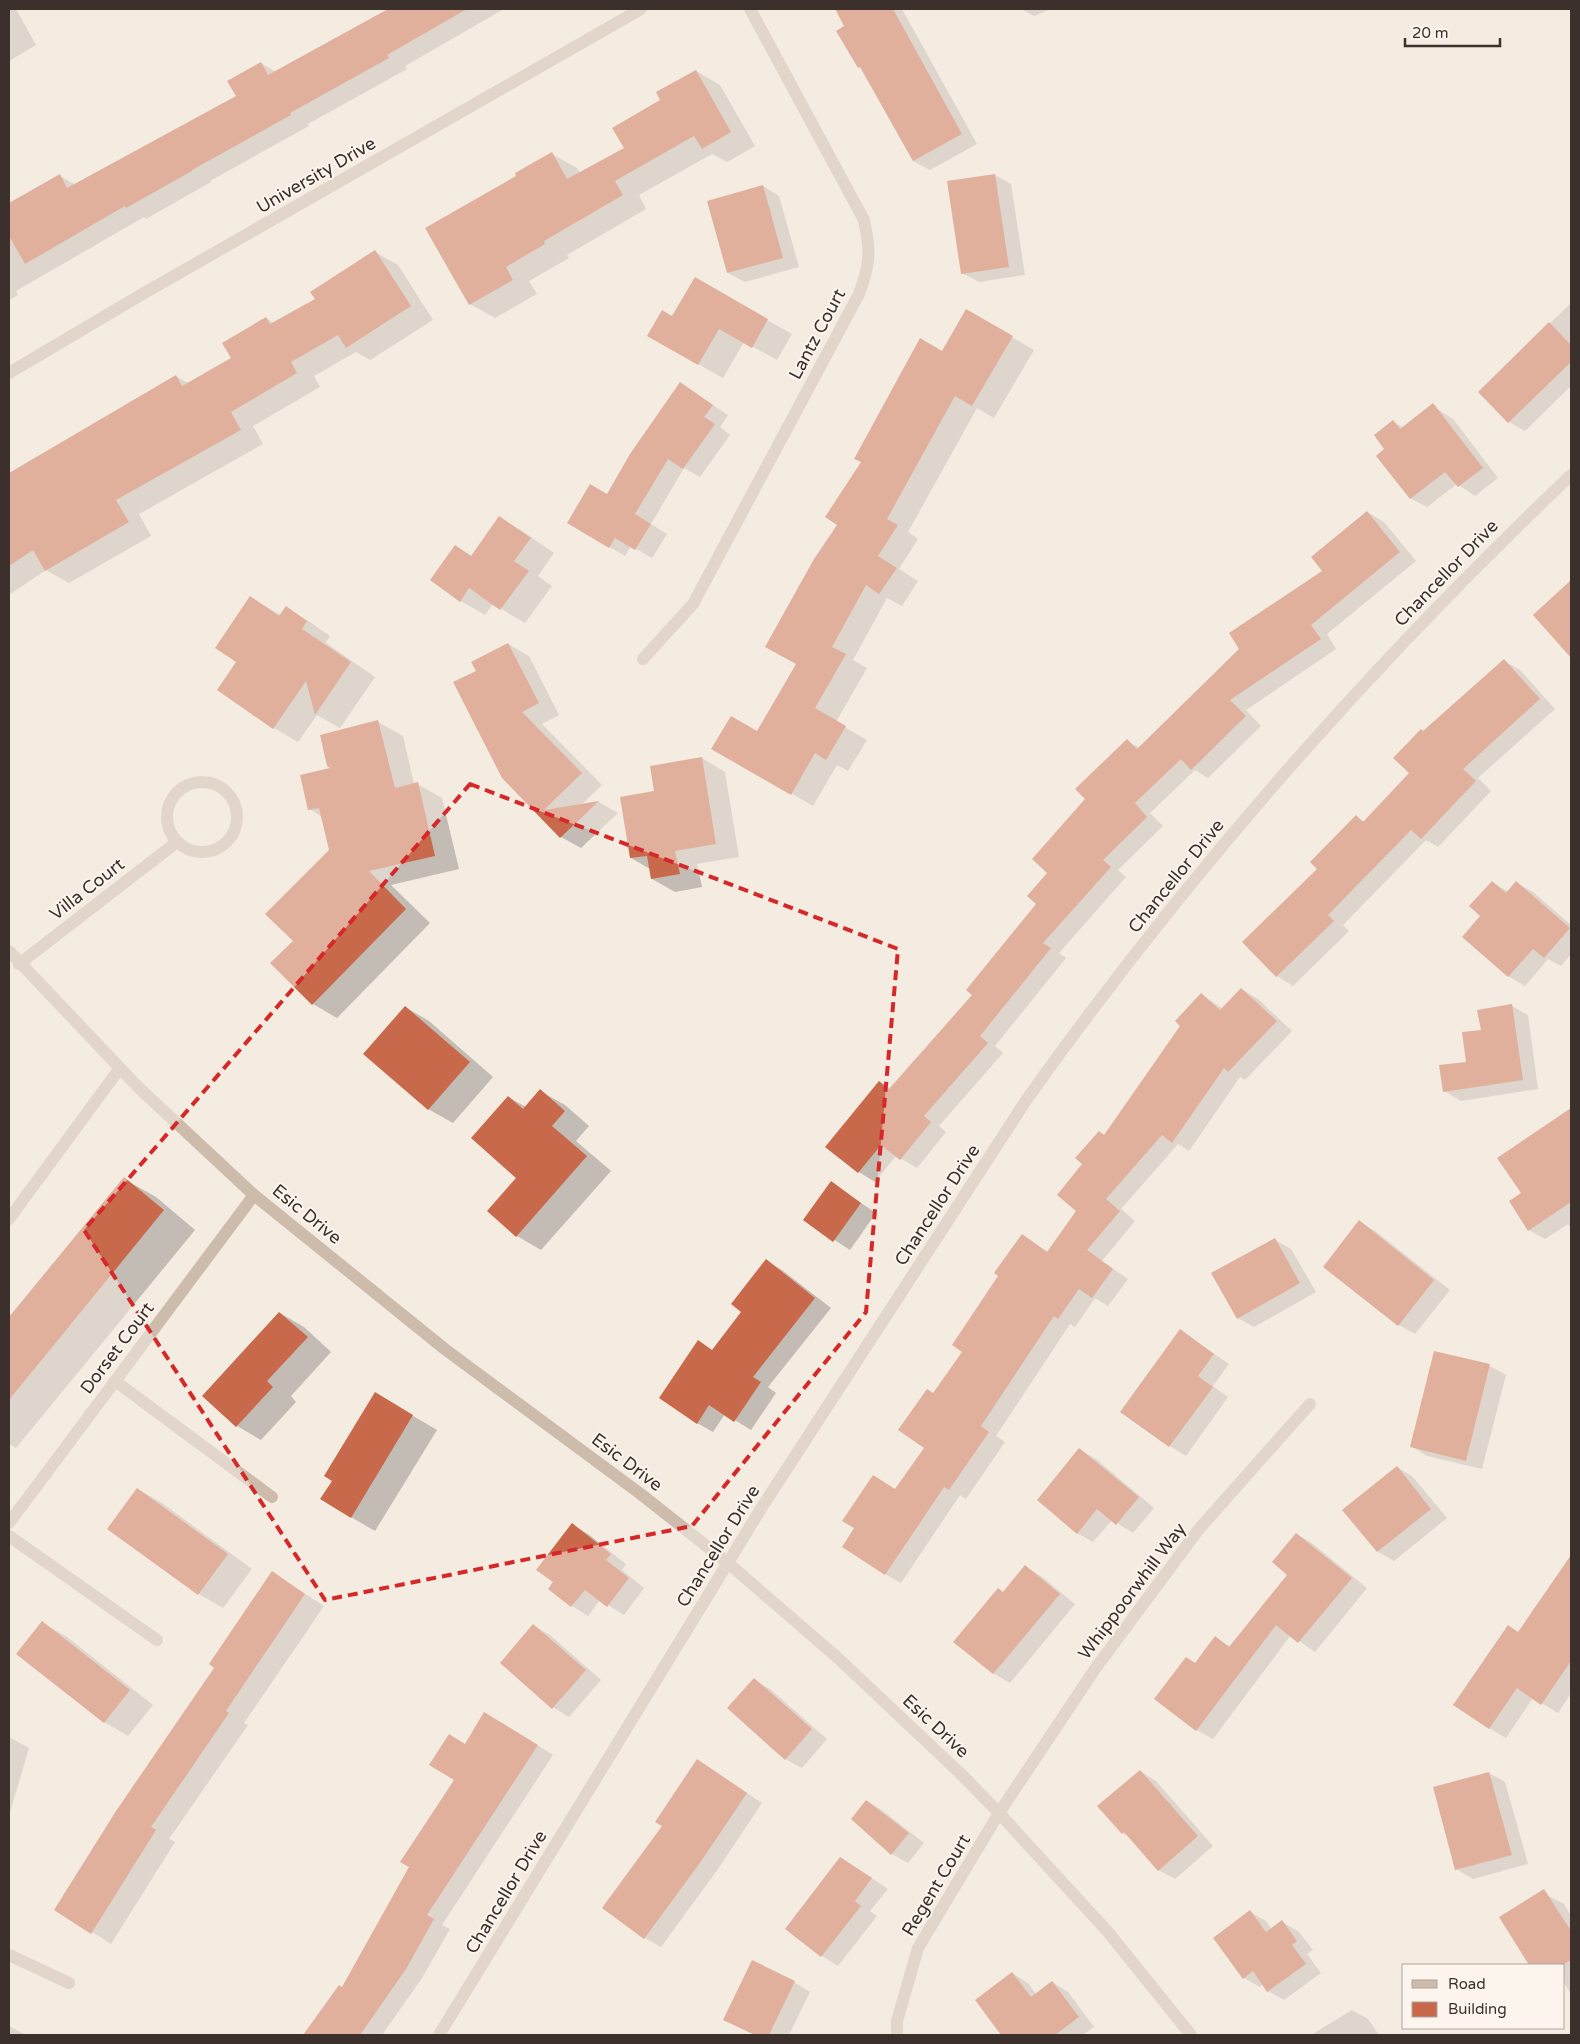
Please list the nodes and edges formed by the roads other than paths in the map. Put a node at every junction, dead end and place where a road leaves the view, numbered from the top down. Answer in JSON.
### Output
{"nodes":[{"id":1,"x":641,"y":9,"type":"edge"},
{"id":2,"x":750,"y":9,"type":"edge"},
{"id":3,"x":9,"y":373,"type":"edge"},
{"id":4,"x":1571,"y":475,"type":"edge"},
{"id":5,"x":643,"y":659,"type":"dead end"},
{"id":6,"x":177,"y":842,"type":"junction"},
{"id":7,"x":9,"y":951,"type":"edge"},
{"id":8,"x":19,"y":964,"type":"junction"},
{"id":9,"x":120,"y":1068,"type":"junction"},
{"id":10,"x":254,"y":1195,"type":"junction"},
{"id":11,"x":9,"y":1219,"type":"edge"},
{"id":12,"x":115,"y":1381,"type":"junction"},
{"id":13,"x":1310,"y":1404,"type":"dead end"},
{"id":14,"x":272,"y":1497,"type":"dead end"},
{"id":15,"x":9,"y":1523,"type":"edge"},
{"id":16,"x":9,"y":1536,"type":"edge"},
{"id":17,"x":728,"y":1563,"type":"junction"},
{"id":18,"x":157,"y":1640,"type":"dead end"},
{"id":19,"x":999,"y":1813,"type":"junction"},
{"id":20,"x":9,"y":1955,"type":"edge"},
{"id":21,"x":69,"y":1983,"type":"dead end"},
{"id":22,"x":439,"y":2035,"type":"edge"},
{"id":23,"x":897,"y":2035,"type":"edge"},
{"id":24,"x":1190,"y":2035,"type":"edge"}],
"edges":[{"from":1,"to":3,"type":"street","name":"University Drive"},
{"from":2,"to":5,"type":"street","name":"Lantz Court"},
{"from":4,"to":17,"type":"street","name":"Chancellor Drive"},
{"from":6,"to":6,"type":"street"},
{"from":6,"to":8,"type":"street","name":"Villa Court"},
{"from":7,"to":8,"type":"street","name":"Esic Drive"},
{"from":8,"to":9,"type":"street","name":"Esic Drive"},
{"from":9,"to":10,"type":"street","name":"Esic Drive"},
{"from":9,"to":11,"type":"street"},
{"from":10,"to":12,"type":"street","name":"Dorset Court"},
{"from":10,"to":17,"type":"street","name":"Esic Drive"},
{"from":12,"to":14,"type":"street"},
{"from":12,"to":15,"type":"street","name":"Dorset Court"},
{"from":13,"to":19,"type":"street","name":"Whippoorwhill Way"},
{"from":16,"to":18,"type":"street"},
{"from":17,"to":19,"type":"street","name":"Esic Drive"},
{"from":17,"to":22,"type":"street","name":"Chancellor Drive"},
{"from":19,"to":23,"type":"street","name":"Regent Court"},
{"from":19,"to":24,"type":"street","name":"Esic Drive"},
{"from":20,"to":21,"type":"street"}]}
